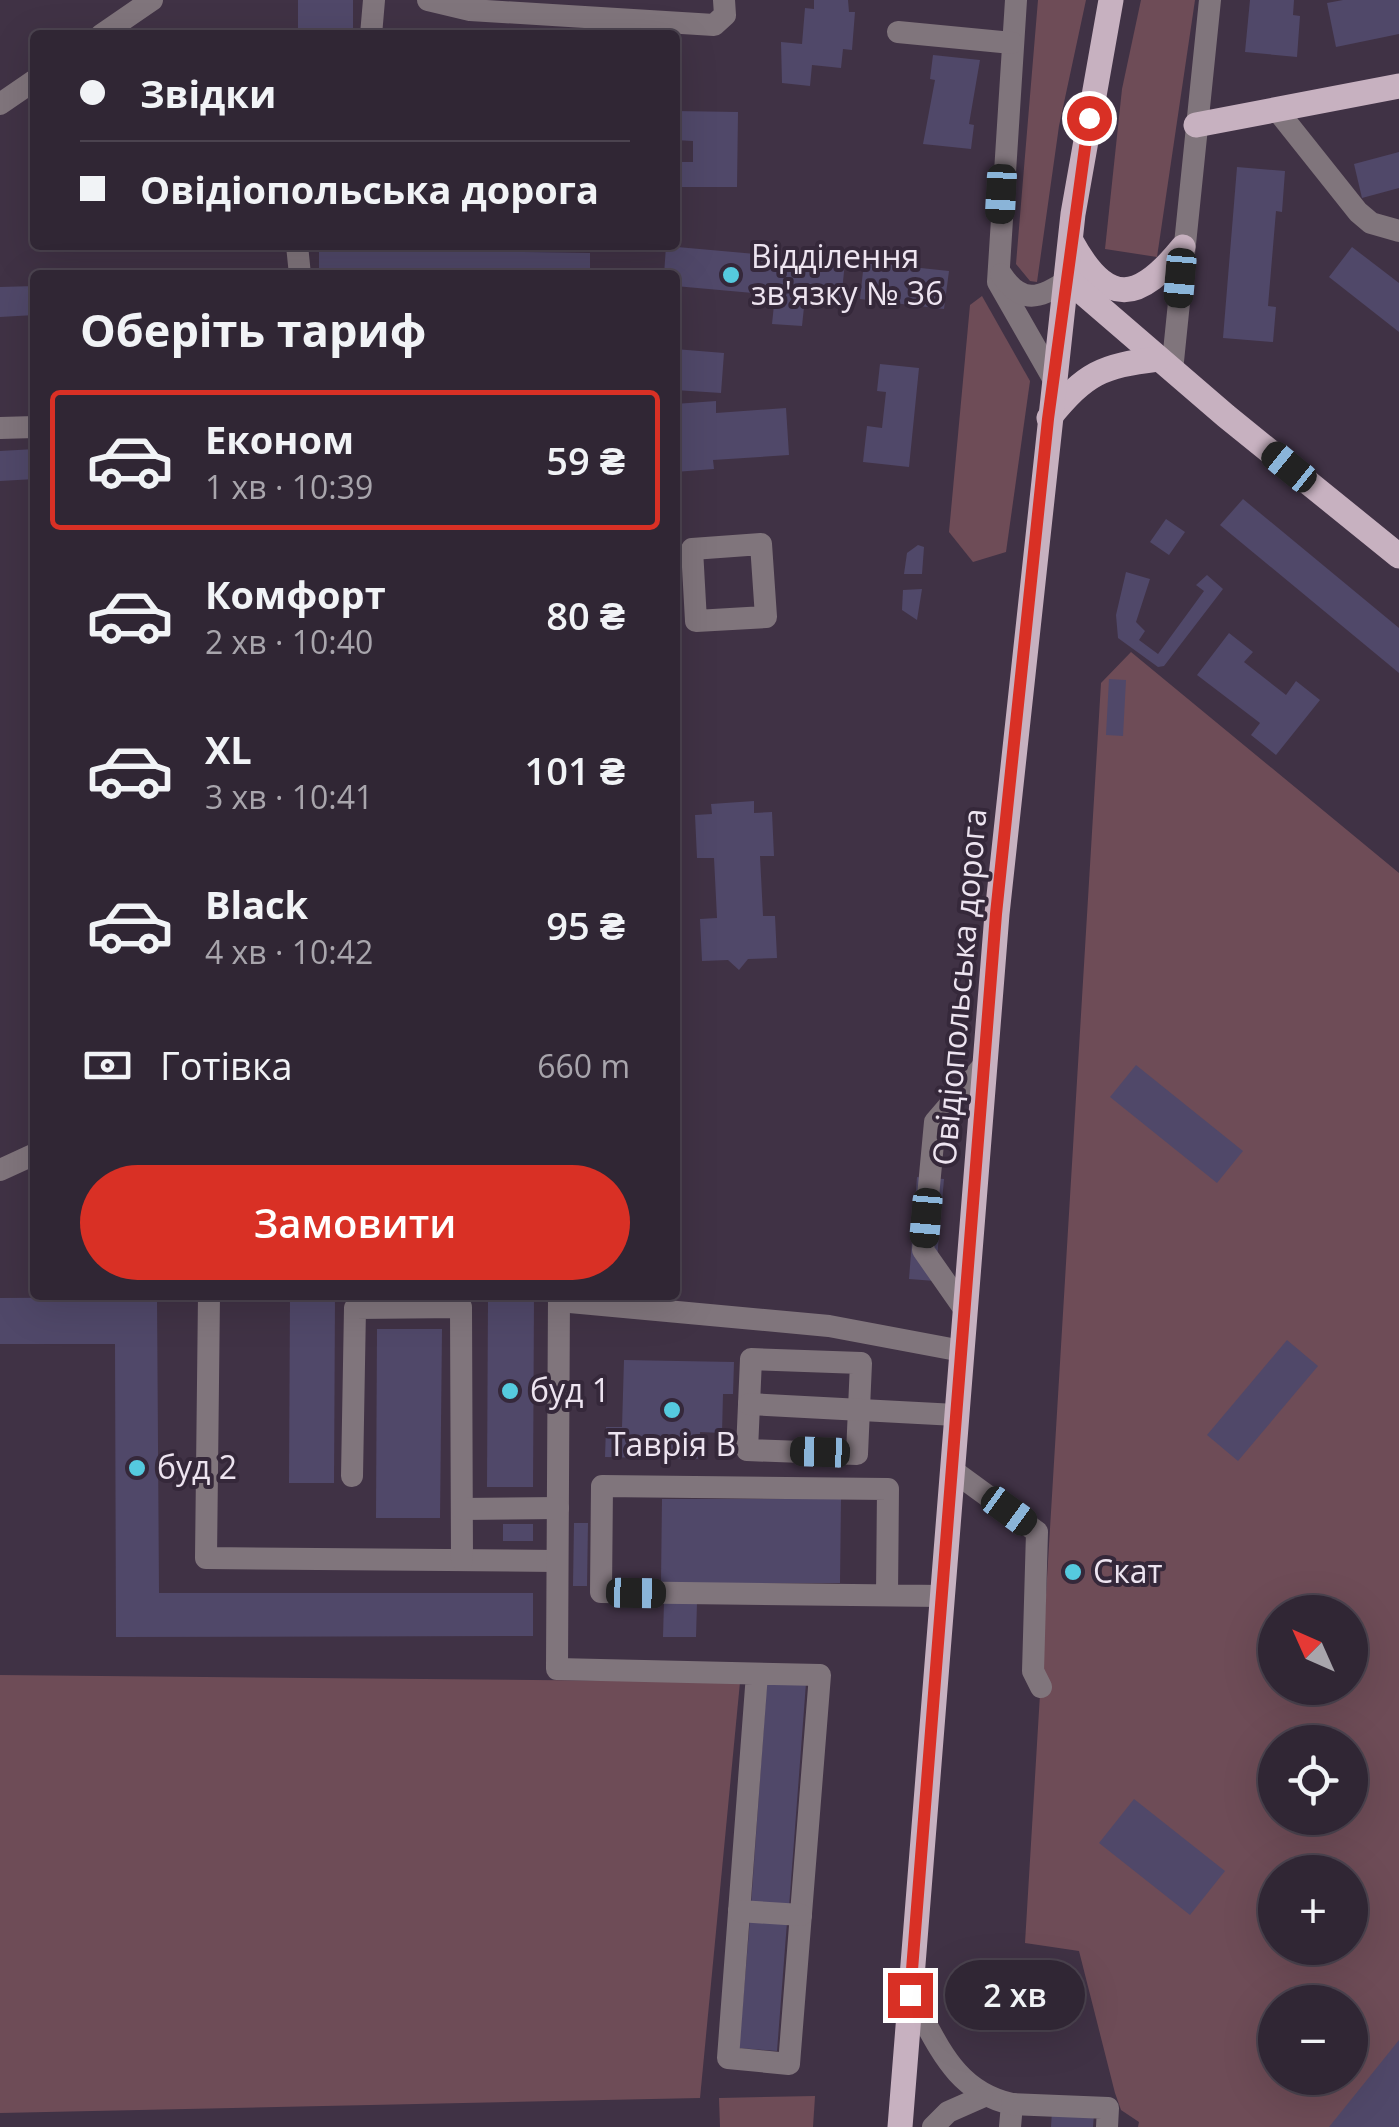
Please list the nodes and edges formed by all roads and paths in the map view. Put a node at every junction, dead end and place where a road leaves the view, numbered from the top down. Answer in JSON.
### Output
{"nodes":[{"id":1,"x":152,"y":0,"type":"edge"},
{"id":2,"x":374,"y":0,"type":"edge"},
{"id":3,"x":428,"y":0,"type":"edge"},
{"id":4,"x":724,"y":0,"type":"edge"},
{"id":5,"x":1016,"y":0,"type":"edge"},
{"id":6,"x":1111,"y":0,"type":"edge"},
{"id":7,"x":1210,"y":0,"type":"edge"},
{"id":8,"x":620,"y":11,"type":"edge"},
{"id":9,"x":108,"y":30,"type":"edge"},
{"id":10,"x":372,"y":30,"type":"edge"},
{"id":11,"x":898,"y":32,"type":"dead end"},
{"id":12,"x":1012,"y":43,"type":"junction"},
{"id":13,"x":30,"y":83,"type":"edge"},
{"id":14,"x":1399,"y":86,"type":"edge"},
{"id":15,"x":0,"y":104,"type":"edge"},
{"id":16,"x":1276,"y":109,"type":"junction"},
{"id":17,"x":1196,"y":124,"type":"junction"},
{"id":18,"x":1399,"y":231,"type":"edge"},
{"id":19,"x":1072,"y":241,"type":"junction"},
{"id":20,"x":1183,"y":247,"type":"junction"},
{"id":21,"x":997,"y":266,"type":"junction"},
{"id":22,"x":1068,"y":280,"type":"junction"},
{"id":23,"x":1165,"y":365,"type":"junction"},
{"id":24,"x":1054,"y":380,"type":"junction"},
{"id":25,"x":1048,"y":419,"type":"junction"},
{"id":26,"x":30,"y":427,"type":"edge"},
{"id":27,"x":0,"y":428,"type":"edge"},
{"id":28,"x":1399,"y":556,"type":"edge"},
{"id":29,"x":696,"y":621,"type":"joint"},
{"id":30,"x":984,"y":1065,"type":"junction"},
{"id":31,"x":30,"y":1156,"type":"edge"},
{"id":32,"x":0,"y":1171,"type":"edge"},
{"id":33,"x":30,"y":1174,"type":"edge"},
{"id":34,"x":209,"y":1300,"type":"edge"},
{"id":35,"x":559,"y":1300,"type":"edge"},
{"id":36,"x":578,"y":1300,"type":"edge"},
{"id":37,"x":965,"y":1310,"type":"junction"},
{"id":38,"x":782,"y":1322,"type":"junction"},
{"id":39,"x":962,"y":1351,"type":"junction"},
{"id":40,"x":780,"y":1360,"type":"junction"},
{"id":41,"x":748,"y":1404,"type":"junction"},
{"id":42,"x":859,"y":1410,"type":"junction"},
{"id":43,"x":956,"y":1415,"type":"junction"},
{"id":44,"x":952,"y":1470,"type":"junction"},
{"id":45,"x":352,"y":1476,"type":"dead end"},
{"id":46,"x":558,"y":1508,"type":"junction"},
{"id":47,"x":462,"y":1509,"type":"junction"},
{"id":48,"x":462,"y":1560,"type":"junction"},
{"id":49,"x":557,"y":1561,"type":"junction"},
{"id":50,"x":887,"y":1596,"type":"junction"},
{"id":51,"x":942,"y":1596,"type":"junction"},
{"id":52,"x":757,"y":1674,"type":"junction"},
{"id":53,"x":1041,"y":1686,"type":"dead end"},
{"id":54,"x":740,"y":1911,"type":"junction"},
{"id":55,"x":801,"y":1915,"type":"junction"},
{"id":56,"x":910,"y":1995,"type":"junction"},
{"id":57,"x":982,"y":2097,"type":"junction"},
{"id":58,"x":1011,"y":2115,"type":"edge"},
{"id":59,"x":900,"y":2127,"type":"edge"},
{"id":60,"x":933,"y":2127,"type":"edge"},
{"id":61,"x":1108,"y":2127,"type":"edge"}],
"edges":[{"from":1,"to":9,"type":"street"},
{"from":2,"to":10,"type":"street"},
{"from":3,"to":8,"type":"street"},
{"from":4,"to":8,"type":"street"},
{"from":5,"to":12,"type":"street"},
{"from":6,"to":19,"type":"main road","name":"Овідіопольська дорога"},
{"from":7,"to":17,"type":"street"},
{"from":11,"to":12,"type":"street"},
{"from":12,"to":21,"type":"street"},
{"from":13,"to":15,"type":"street"},
{"from":14,"to":16,"type":"main road"},
{"from":16,"to":17,"type":"main road"},
{"from":16,"to":18,"type":"street"},
{"from":17,"to":20,"type":"street"},
{"from":19,"to":20,"type":"main road"},
{"from":19,"to":22,"type":"main road","name":"Овідіопольська дорога"},
{"from":20,"to":23,"type":"street"},
{"from":21,"to":22,"type":"street"},
{"from":21,"to":24,"type":"street"},
{"from":22,"to":23,"type":"main road"},
{"from":22,"to":24,"type":"main road","name":"Овідіопольська дорога"},
{"from":23,"to":25,"type":"main road"},
{"from":23,"to":28,"type":"main road"},
{"from":24,"to":25,"type":"main road","name":"Овідіопольська дорога"},
{"from":25,"to":30,"type":"main road","name":"Овідіопольська дорога"},
{"from":26,"to":27,"type":"street"},
{"from":29,"to":29,"type":"street"},
{"from":30,"to":37,"type":"main road","name":"Овідіопольська дорога"},
{"from":30,"to":37,"type":"street"},
{"from":31,"to":32,"type":"street"},
{"from":32,"to":33,"type":"street"},
{"from":34,"to":48,"type":"street"},
{"from":35,"to":46,"type":"street"},
{"from":36,"to":38,"type":"street"},
{"from":37,"to":39,"type":"main road","name":"Овідіопольська дорога"},
{"from":38,"to":39,"type":"street"},
{"from":38,"to":40,"type":"street"},
{"from":39,"to":43,"type":"main road","name":"Овідіопольська дорога"},
{"from":40,"to":41,"type":"street"},
{"from":40,"to":42,"type":"street"},
{"from":41,"to":42,"type":"street"},
{"from":41,"to":42,"type":"street"},
{"from":42,"to":43,"type":"street"},
{"from":43,"to":44,"type":"main road","name":"Овідіопольська дорога"},
{"from":44,"to":51,"type":"main road","name":"Овідіопольська дорога"},
{"from":44,"to":53,"type":"street"},
{"from":45,"to":47,"type":"street"},
{"from":46,"to":47,"type":"street"},
{"from":46,"to":49,"type":"street"},
{"from":47,"to":48,"type":"street"},
{"from":48,"to":49,"type":"street"},
{"from":49,"to":52,"type":"street"},
{"from":50,"to":50,"type":"street"},
{"from":50,"to":51,"type":"street"},
{"from":51,"to":56,"type":"main road","name":"Овідіопольська дорога"},
{"from":52,"to":54,"type":"street"},
{"from":52,"to":55,"type":"street"},
{"from":54,"to":55,"type":"street"},
{"from":54,"to":55,"type":"street"},
{"from":56,"to":57,"type":"street"},
{"from":56,"to":59,"type":"main road","name":"Овідіопольська дорога"},
{"from":57,"to":58,"type":"street"},
{"from":57,"to":60,"type":"street"},
{"from":58,"to":61,"type":"street"}]}
